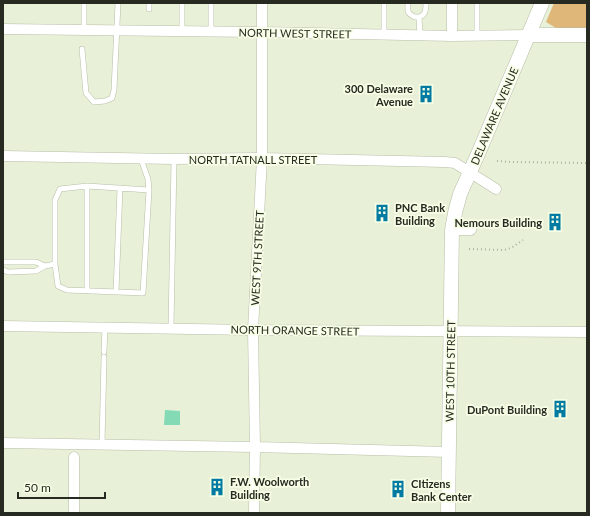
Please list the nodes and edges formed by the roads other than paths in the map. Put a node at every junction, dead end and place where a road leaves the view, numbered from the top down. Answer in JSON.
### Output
{"nodes":[{"id":1,"x":84,"y":3,"type":"edge"},
{"id":2,"x":118,"y":3,"type":"edge"},
{"id":3,"x":182,"y":3,"type":"edge"},
{"id":4,"x":211,"y":3,"type":"edge"},
{"id":5,"x":262,"y":3,"type":"edge"},
{"id":6,"x":384,"y":3,"type":"edge"},
{"id":7,"x":408,"y":3,"type":"edge"},
{"id":8,"x":426,"y":3,"type":"edge"},
{"id":9,"x":452,"y":3,"type":"edge"},
{"id":10,"x":477,"y":3,"type":"edge"},
{"id":11,"x":542,"y":3,"type":"edge"},
{"id":12,"x":420,"y":17,"type":"junction"},
{"id":13,"x":3,"y":29,"type":"edge"},
{"id":14,"x":84,"y":30,"type":"junction"},
{"id":15,"x":117,"y":30,"type":"junction"},
{"id":16,"x":182,"y":31,"type":"junction"},
{"id":17,"x":211,"y":31,"type":"junction"},
{"id":18,"x":262,"y":32,"type":"junction"},
{"id":19,"x":384,"y":34,"type":"junction"},
{"id":20,"x":587,"y":34,"type":"edge"},
{"id":21,"x":420,"y":35,"type":"junction"},
{"id":22,"x":477,"y":35,"type":"junction"},
{"id":23,"x":529,"y":35,"type":"junction"},
{"id":24,"x":452,"y":36,"type":"junction"},
{"id":25,"x":82,"y":49,"type":"dead end"},
{"id":26,"x":3,"y":156,"type":"edge"},
{"id":27,"x":262,"y":158,"type":"junction"},
{"id":28,"x":142,"y":159,"type":"junction"},
{"id":29,"x":174,"y":159,"type":"junction"},
{"id":30,"x":470,"y":173,"type":"junction"},
{"id":31,"x":87,"y":186,"type":"junction"},
{"id":32,"x":120,"y":188,"type":"junction"},
{"id":33,"x":496,"y":189,"type":"dead end"},
{"id":34,"x":149,"y":190,"type":"junction"},
{"id":35,"x":452,"y":230,"type":"junction"},
{"id":36,"x":471,"y":230,"type":"dead end"},
{"id":37,"x":3,"y":262,"type":"edge"},
{"id":38,"x":55,"y":264,"type":"junction"},
{"id":39,"x":45,"y":266,"type":"junction"},
{"id":40,"x":3,"y":270,"type":"edge"},
{"id":41,"x":87,"y":291,"type":"junction"},
{"id":42,"x":116,"y":292,"type":"junction"},
{"id":43,"x":3,"y":326,"type":"edge"},
{"id":44,"x":105,"y":327,"type":"junction"},
{"id":45,"x":171,"y":328,"type":"junction"},
{"id":46,"x":253,"y":330,"type":"junction"},
{"id":47,"x":450,"y":332,"type":"junction"},
{"id":48,"x":587,"y":332,"type":"edge"},
{"id":49,"x":3,"y":443,"type":"edge"},
{"id":50,"x":102,"y":445,"type":"junction"},
{"id":51,"x":255,"y":446,"type":"junction"},
{"id":52,"x":449,"y":452,"type":"junction"},
{"id":53,"x":74,"y":457,"type":"dead end"},
{"id":54,"x":74,"y":513,"type":"edge"},
{"id":55,"x":254,"y":513,"type":"edge"},
{"id":56,"x":448,"y":513,"type":"edge"}],
"edges":[{"from":1,"to":14,"type":"lane"},
{"from":2,"to":15,"type":"lane"},
{"from":3,"to":16,"type":"lane"},
{"from":4,"to":17,"type":"lane"},
{"from":5,"to":18,"type":"street","name":"WEST 9TH STREET"},
{"from":6,"to":19,"type":"lane"},
{"from":7,"to":12,"type":"lane"},
{"from":8,"to":12,"type":"lane"},
{"from":9,"to":24,"type":"street"},
{"from":10,"to":22,"type":"lane"},
{"from":11,"to":23,"type":"main road","name":"DELAWARE AVENUE"},
{"from":12,"to":21,"type":"lane"},
{"from":13,"to":14,"type":"street","name":"NORTH WEST STREET"},
{"from":14,"to":15,"type":"street","name":"NORTH WEST STREET"},
{"from":15,"to":16,"type":"street","name":"NORTH WEST STREET"},
{"from":15,"to":25,"type":"lane"},
{"from":16,"to":17,"type":"street","name":"NORTH WEST STREET"},
{"from":17,"to":18,"type":"street","name":"NORTH WEST STREET"},
{"from":18,"to":19,"type":"street","name":"NORTH WEST STREET"},
{"from":18,"to":27,"type":"street","name":"WEST 9TH STREET"},
{"from":19,"to":21,"type":"street","name":"NORTH WEST STREET"},
{"from":20,"to":23,"type":"main road","name":"NORTH WEST STREET"},
{"from":21,"to":24,"type":"street","name":"NORTH WEST STREET"},
{"from":22,"to":23,"type":"street","name":"NORTH WEST STREET"},
{"from":22,"to":24,"type":"street","name":"NORTH WEST STREET"},
{"from":23,"to":30,"type":"main road","name":"DELAWARE AVENUE"},
{"from":26,"to":28,"type":"street","name":"NORTH TATNALL STREET"},
{"from":27,"to":29,"type":"street","name":"NORTH TATNALL STREET"},
{"from":27,"to":30,"type":"street","name":"NORTH TATNALL STREET"},
{"from":27,"to":46,"type":"street","name":"WEST 9TH STREET"},
{"from":28,"to":29,"type":"street","name":"NORTH TATNALL STREET"},
{"from":28,"to":34,"type":"lane"},
{"from":29,"to":45,"type":"lane"},
{"from":30,"to":33,"type":"street","name":"NORTH TATNALL STREET"},
{"from":30,"to":35,"type":"main road","name":"DELAWARE AVENUE"},
{"from":31,"to":32,"type":"lane"},
{"from":31,"to":38,"type":"lane"},
{"from":31,"to":41,"type":"lane"},
{"from":32,"to":34,"type":"lane"},
{"from":32,"to":42,"type":"lane"},
{"from":34,"to":42,"type":"lane"},
{"from":35,"to":36,"type":"street"},
{"from":35,"to":47,"type":"main road","name":"WEST 10TH STREET"},
{"from":37,"to":39,"type":"lane"},
{"from":38,"to":39,"type":"lane"},
{"from":38,"to":41,"type":"lane"},
{"from":39,"to":40,"type":"lane"},
{"from":41,"to":42,"type":"lane"},
{"from":43,"to":44,"type":"street","name":"NORTH ORANGE STREET"},
{"from":44,"to":45,"type":"street","name":"NORTH ORANGE STREET"},
{"from":44,"to":50,"type":"lane"},
{"from":45,"to":46,"type":"street","name":"NORTH ORANGE STREET"},
{"from":46,"to":47,"type":"street","name":"NORTH ORANGE STREET"},
{"from":46,"to":51,"type":"street","name":"WEST 9TH STREET"},
{"from":47,"to":48,"type":"street","name":"NORTH ORANGE STREET"},
{"from":47,"to":52,"type":"main road","name":"WEST 10TH STREET"},
{"from":49,"to":50,"type":"street"},
{"from":50,"to":51,"type":"street"},
{"from":51,"to":52,"type":"street"},
{"from":51,"to":55,"type":"street","name":"WEST 9TH STREET"},
{"from":52,"to":56,"type":"main road","name":"WEST 10TH STREET"},
{"from":53,"to":54,"type":"street"}]}
